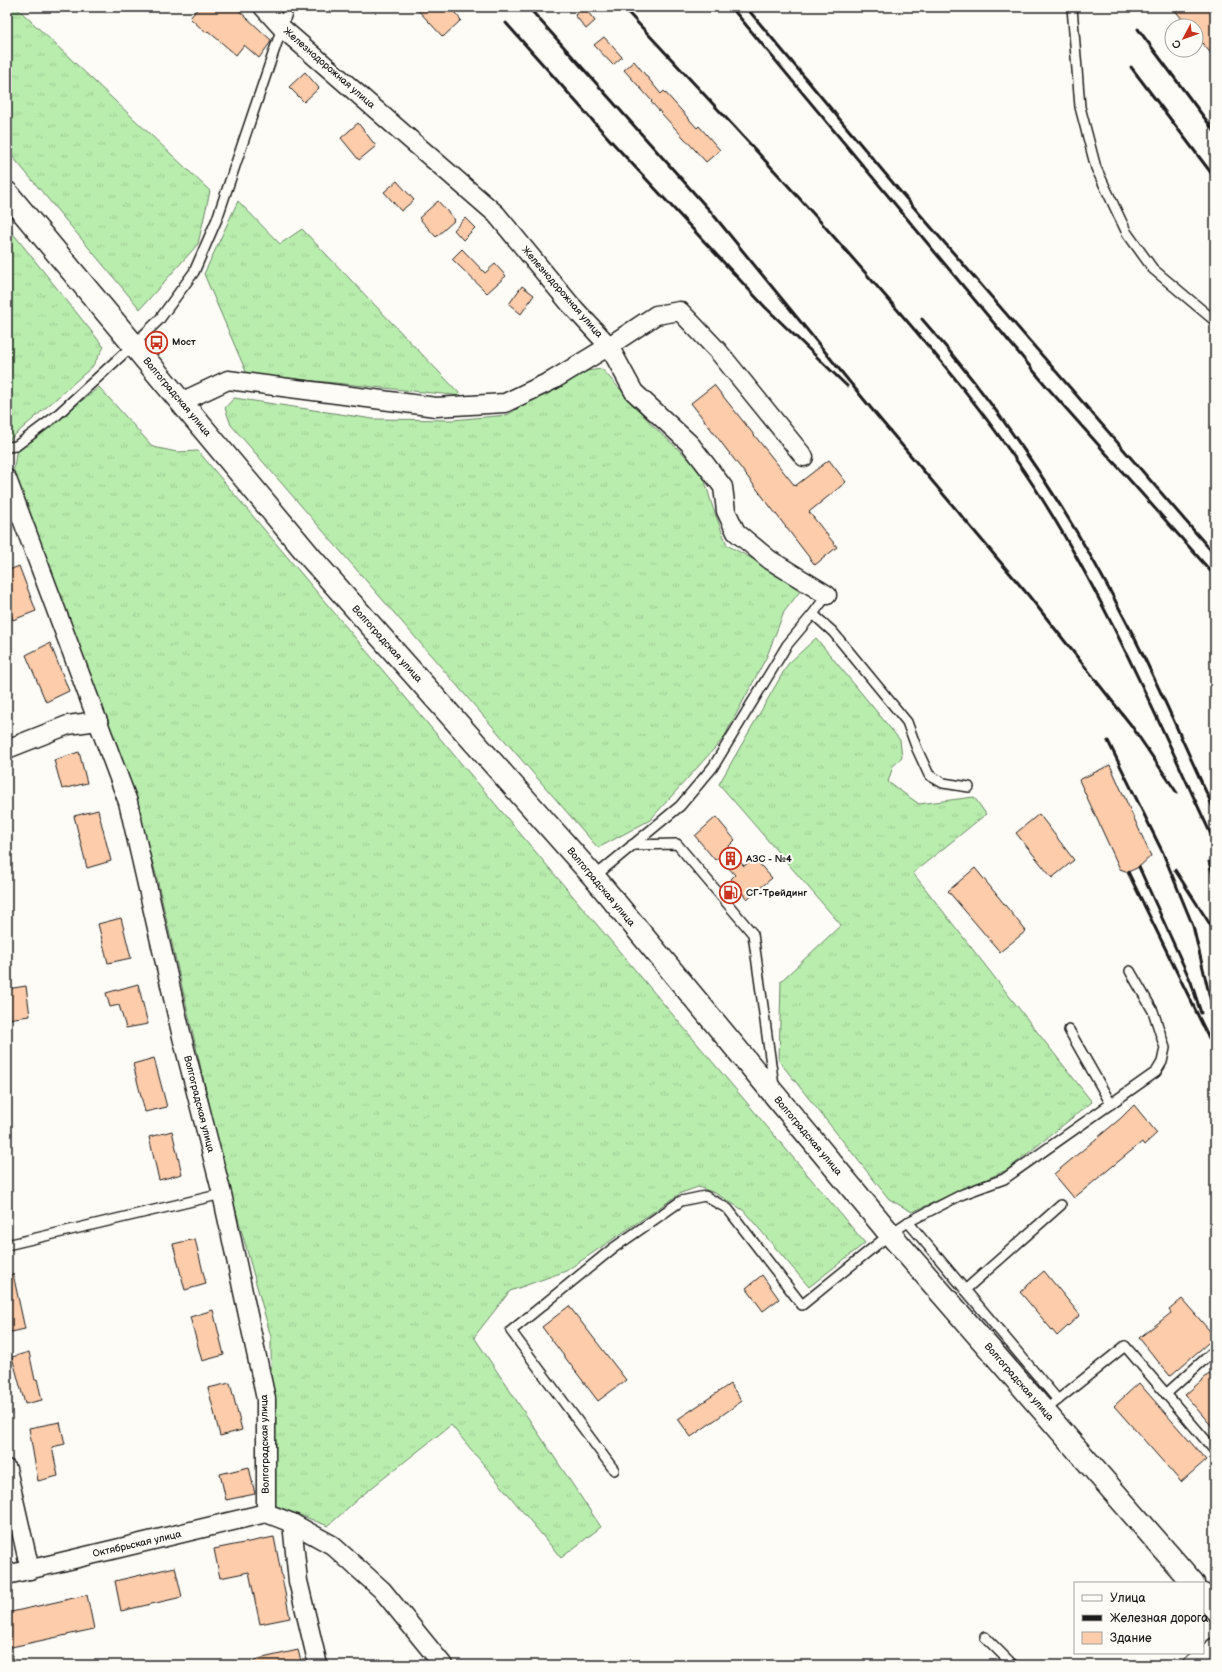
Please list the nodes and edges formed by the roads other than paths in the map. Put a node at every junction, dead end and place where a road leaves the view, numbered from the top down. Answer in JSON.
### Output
{"nodes":[{"id":1,"x":263,"y":7,"type":"edge"},
{"id":2,"x":289,"y":7,"type":"edge"},
{"id":3,"x":1072,"y":7,"type":"edge"},
{"id":4,"x":282,"y":28,"type":"junction"},
{"id":5,"x":7,"y":193,"type":"edge"},
{"id":6,"x":1215,"y":321,"type":"edge"},
{"id":7,"x":133,"y":345,"type":"junction"},
{"id":8,"x":609,"y":346,"type":"junction"},
{"id":9,"x":181,"y":402,"type":"junction"},
{"id":10,"x":7,"y":447,"type":"edge"},
{"id":11,"x":804,"y":457,"type":"dead end"},
{"id":12,"x":7,"y":479,"type":"edge"},
{"id":13,"x":827,"y":594,"type":"joint"},
{"id":14,"x":813,"y":614,"type":"junction"},
{"id":15,"x":98,"y":721,"type":"junction"},
{"id":16,"x":7,"y":749,"type":"edge"},
{"id":17,"x":969,"y":787,"type":"dead end"},
{"id":18,"x":632,"y":845,"type":"junction"},
{"id":19,"x":594,"y":877,"type":"junction"},
{"id":20,"x":1130,"y":971,"type":"dead end"},
{"id":21,"x":1069,"y":1030,"type":"dead end"},
{"id":22,"x":775,"y":1096,"type":"junction"},
{"id":23,"x":1111,"y":1104,"type":"junction"},
{"id":24,"x":222,"y":1194,"type":"junction"},
{"id":25,"x":1061,"y":1205,"type":"dead end"},
{"id":26,"x":908,"y":1222,"type":"junction"},
{"id":27,"x":890,"y":1234,"type":"junction"},
{"id":28,"x":7,"y":1245,"type":"edge"},
{"id":29,"x":965,"y":1290,"type":"junction"},
{"id":30,"x":1215,"y":1350,"type":"edge"},
{"id":31,"x":1166,"y":1394,"type":"junction"},
{"id":32,"x":1051,"y":1406,"type":"junction"},
{"id":33,"x":1215,"y":1451,"type":"edge"},
{"id":34,"x":7,"y":1469,"type":"edge"},
{"id":35,"x":614,"y":1470,"type":"dead end"},
{"id":36,"x":266,"y":1513,"type":"junction"},
{"id":37,"x":292,"y":1523,"type":"junction"},
{"id":38,"x":30,"y":1570,"type":"junction"},
{"id":39,"x":7,"y":1575,"type":"edge"},
{"id":40,"x":1192,"y":1582,"type":"edge"},
{"id":41,"x":1204,"y":1596,"type":"edge"},
{"id":42,"x":1215,"y":1609,"type":"edge"},
{"id":43,"x":985,"y":1637,"type":"dead end"},
{"id":44,"x":1215,"y":1647,"type":"edge"},
{"id":45,"x":318,"y":1665,"type":"edge"},
{"id":46,"x":444,"y":1665,"type":"edge"},
{"id":47,"x":1013,"y":1665,"type":"edge"},
{"id":48,"x":1192,"y":1665,"type":"edge"}],
"edges":[{"from":1,"to":4,"type":"street","name":"Железнодорожная улица"},
{"from":2,"to":4,"type":"lane"},
{"from":3,"to":6,"type":"lane"},
{"from":4,"to":7,"type":"lane"},
{"from":4,"to":8,"type":"street","name":"Железнодорожная улица"},
{"from":5,"to":7,"type":"main road","name":"Волгоградская улица"},
{"from":7,"to":9,"type":"main road","name":"Волгоградская улица"},
{"from":7,"to":10,"type":"lane"},
{"from":8,"to":9,"type":"street"},
{"from":8,"to":11,"type":"street"},
{"from":8,"to":13,"type":"street","name":"Железнодорожная улица"},
{"from":9,"to":19,"type":"main road","name":"Волгоградская улица"},
{"from":12,"to":15,"type":"street","name":"Волгоградская улица"},
{"from":13,"to":14,"type":"lane"},
{"from":14,"to":17,"type":"lane"},
{"from":14,"to":18,"type":"lane"},
{"from":15,"to":16,"type":"street"},
{"from":15,"to":24,"type":"street","name":"Волгоградская улица"},
{"from":18,"to":19,"type":"lane"},
{"from":18,"to":22,"type":"lane"},
{"from":19,"to":22,"type":"main road","name":"Волгоградская улица"},
{"from":20,"to":23,"type":"lane"},
{"from":21,"to":23,"type":"lane"},
{"from":22,"to":27,"type":"main road","name":"Волгоградская улица"},
{"from":23,"to":26,"type":"lane"},
{"from":24,"to":28,"type":"lane"},
{"from":24,"to":36,"type":"street","name":"Волгоградская улица"},
{"from":25,"to":29,"type":"lane"},
{"from":26,"to":27,"type":"lane"},
{"from":26,"to":29,"type":"lane"},
{"from":27,"to":32,"type":"main road","name":"Волгоградская улица"},
{"from":27,"to":35,"type":"lane"},
{"from":29,"to":32,"type":"lane"},
{"from":30,"to":31,"type":"lane"},
{"from":31,"to":32,"type":"lane"},
{"from":31,"to":33,"type":"lane"},
{"from":32,"to":40,"type":"main road","name":"Волгоградская улица"},
{"from":34,"to":38,"type":"street"},
{"from":36,"to":37,"type":"street"},
{"from":36,"to":38,"type":"street","name":"Октябрьская улица"},
{"from":37,"to":45,"type":"street"},
{"from":37,"to":46,"type":"street"},
{"from":38,"to":39,"type":"street","name":"Октябрьская улица"},
{"from":41,"to":42,"type":"main road"},
{"from":43,"to":47,"type":"lane"},
{"from":44,"to":48,"type":"street"}]}
